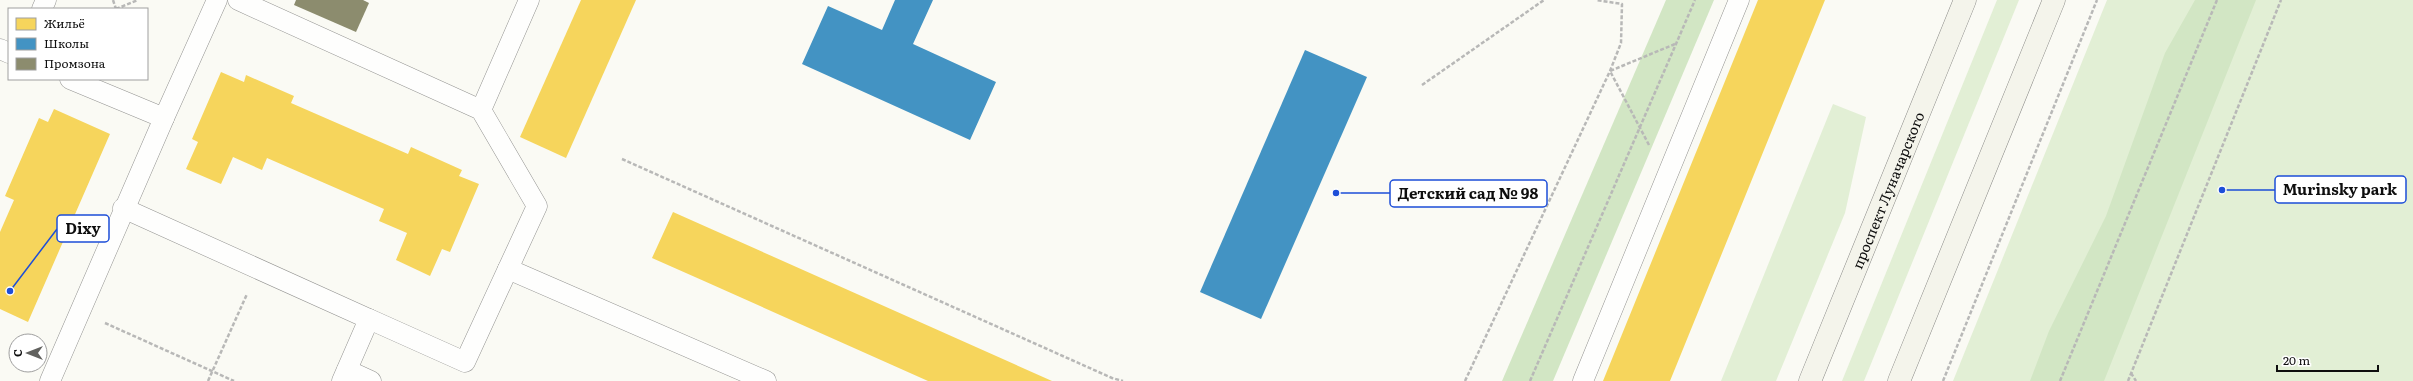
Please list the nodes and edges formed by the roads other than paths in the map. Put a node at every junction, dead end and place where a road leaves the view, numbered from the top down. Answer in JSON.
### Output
{"nodes":[{"id":1,"x":217,"y":0,"type":"edge"},
{"id":2,"x":238,"y":0,"type":"edge"},
{"id":3,"x":529,"y":0,"type":"edge"},
{"id":4,"x":1739,"y":0,"type":"edge"},
{"id":5,"x":1965,"y":0,"type":"edge"},
{"id":6,"x":2054,"y":0,"type":"edge"},
{"id":7,"x":72,"y":80,"type":"edge"},
{"id":8,"x":481,"y":110,"type":"junction"},
{"id":9,"x":164,"y":118,"type":"junction"},
{"id":10,"x":123,"y":208,"type":"junction"},
{"id":11,"x":508,"y":269,"type":"junction"},
{"id":12,"x":369,"y":319,"type":"junction"},
{"id":13,"x":344,"y":375,"type":"edge"},
{"id":14,"x":50,"y":381,"type":"edge"},
{"id":15,"x":371,"y":381,"type":"edge"},
{"id":16,"x":766,"y":381,"type":"edge"},
{"id":17,"x":1583,"y":381,"type":"edge"},
{"id":18,"x":1810,"y":381,"type":"edge"},
{"id":19,"x":1899,"y":381,"type":"edge"}],
"edges":[{"from":1,"to":9,"type":"lane"},
{"from":2,"to":8,"type":"lane"},
{"from":3,"to":8,"type":"lane"},
{"from":4,"to":17,"type":"lane"},
{"from":5,"to":18,"type":"main road","name":"проспект Луначарского"},
{"from":6,"to":19,"type":"main road"},
{"from":7,"to":9,"type":"lane"},
{"from":8,"to":11,"type":"lane"},
{"from":9,"to":10,"type":"lane"},
{"from":10,"to":12,"type":"lane"},
{"from":10,"to":14,"type":"lane"},
{"from":11,"to":12,"type":"lane"},
{"from":11,"to":16,"type":"lane"},
{"from":12,"to":13,"type":"lane"},
{"from":13,"to":15,"type":"lane"}]}
